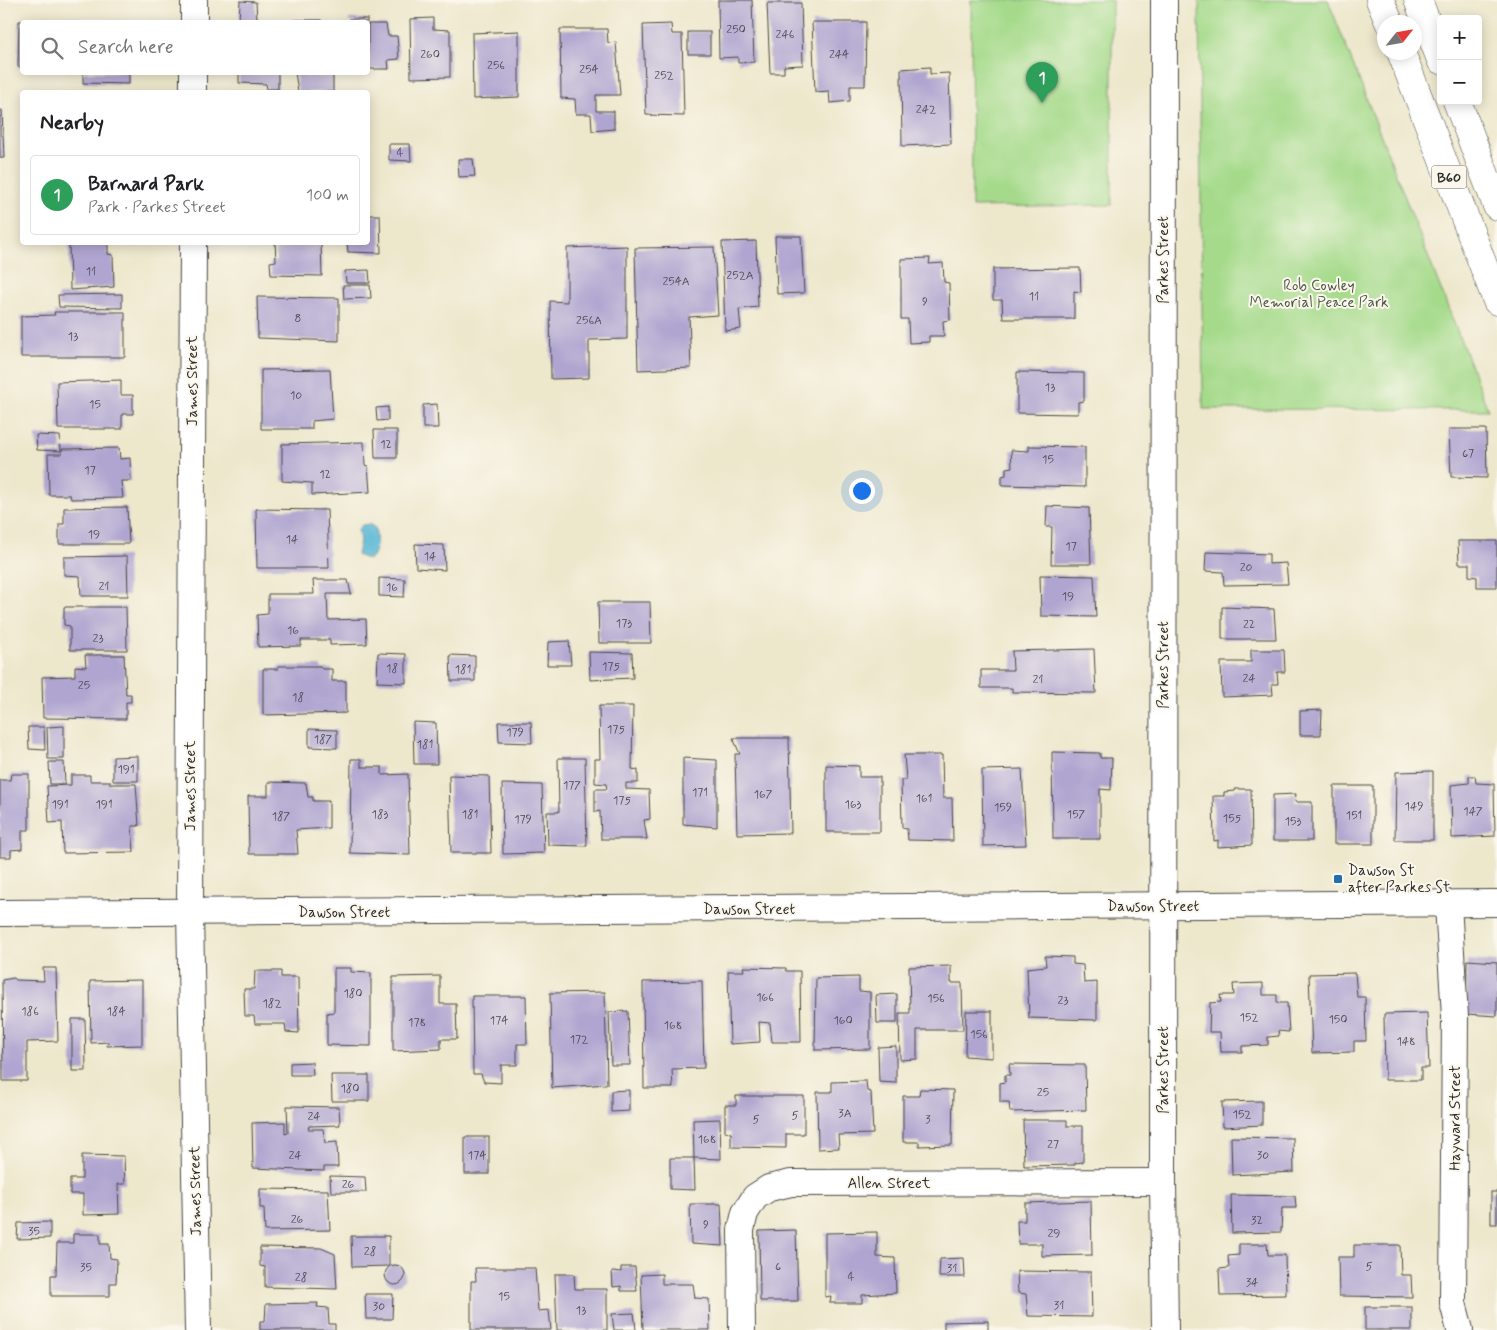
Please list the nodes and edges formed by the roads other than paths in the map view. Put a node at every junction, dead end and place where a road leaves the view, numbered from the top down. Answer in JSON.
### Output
{"nodes":[{"id":1,"x":194,"y":0,"type":"edge"},
{"id":2,"x":1164,"y":0,"type":"edge"},
{"id":3,"x":1380,"y":0,"type":"edge"},
{"id":4,"x":1418,"y":0,"type":"edge"},
{"id":5,"x":1386,"y":15,"type":"edge"},
{"id":6,"x":194,"y":20,"type":"edge"},
{"id":7,"x":1437,"y":50,"type":"edge"},
{"id":8,"x":1403,"y":60,"type":"edge"},
{"id":9,"x":194,"y":75,"type":"edge"},
{"id":10,"x":193,"y":90,"type":"edge"},
{"id":11,"x":1458,"y":105,"type":"edge"},
{"id":12,"x":1497,"y":206,"type":"edge"},
{"id":13,"x":193,"y":245,"type":"edge"},
{"id":14,"x":1497,"y":302,"type":"edge"},
{"id":15,"x":1497,"y":903,"type":"edge"},
{"id":16,"x":1448,"y":904,"type":"junction"},
{"id":17,"x":1163,"y":906,"type":"junction"},
{"id":18,"x":0,"y":913,"type":"edge"},
{"id":19,"x":190,"y":913,"type":"junction"},
{"id":20,"x":1162,"y":1182,"type":"junction"},
{"id":21,"x":198,"y":1330,"type":"edge"},
{"id":22,"x":742,"y":1330,"type":"edge"},
{"id":23,"x":1165,"y":1330,"type":"edge"},
{"id":24,"x":1460,"y":1330,"type":"edge"}],
"edges":[{"from":1,"to":6,"type":"street"},
{"from":2,"to":17,"type":"street","name":"Parkes Street"},
{"from":3,"to":5,"type":"main road"},
{"from":4,"to":7,"type":"main road"},
{"from":8,"to":14,"type":"main road","number":"B60"},
{"from":9,"to":10,"type":"street"},
{"from":11,"to":12,"type":"main road","number":"B60"},
{"from":13,"to":19,"type":"street","name":"James Street"},
{"from":15,"to":16,"type":"street","name":"Dawson Street"},
{"from":16,"to":17,"type":"street","name":"Dawson Street"},
{"from":16,"to":24,"type":"street","name":"Hayward Street"},
{"from":17,"to":19,"type":"street","name":"Dawson Street"},
{"from":17,"to":20,"type":"street","name":"Parkes Street"},
{"from":18,"to":19,"type":"street","name":"Dawson Street"},
{"from":19,"to":21,"type":"street","name":"James Street"},
{"from":20,"to":22,"type":"street","name":"Allen Street"},
{"from":20,"to":23,"type":"street","name":"Parkes Street"}]}
